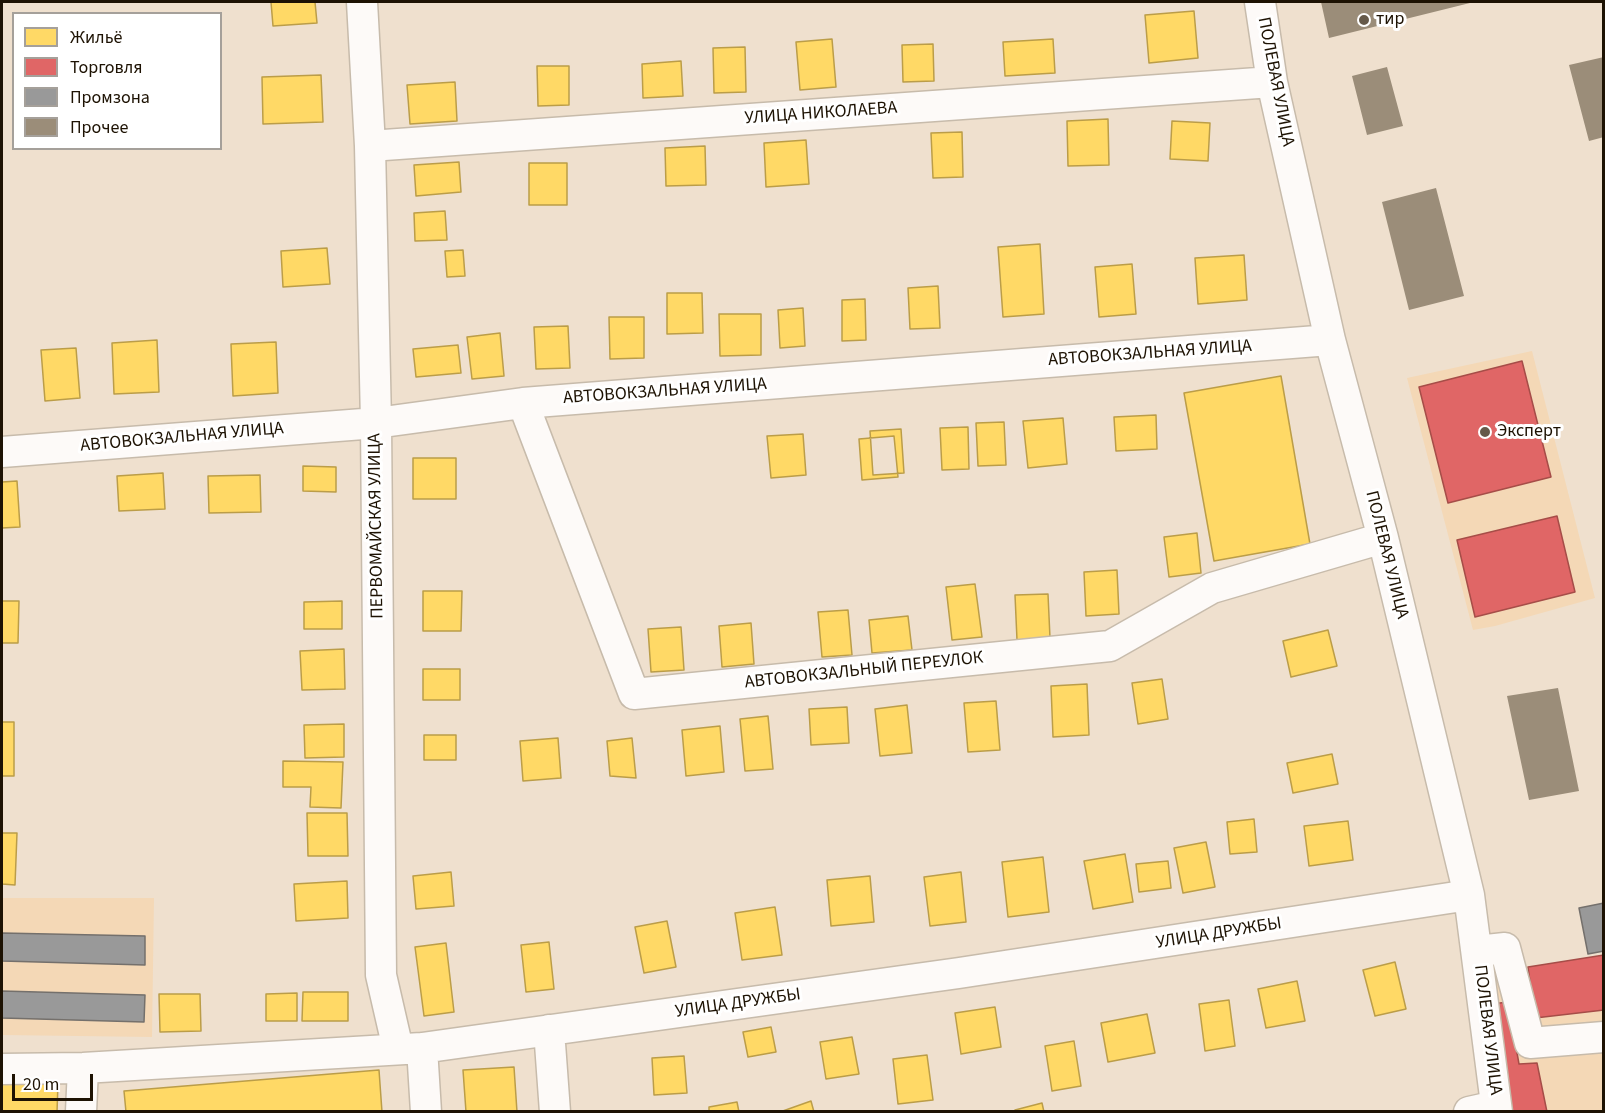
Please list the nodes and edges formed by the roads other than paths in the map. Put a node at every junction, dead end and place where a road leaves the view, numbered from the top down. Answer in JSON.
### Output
{"nodes":[{"id":1,"x":362,"y":2,"type":"edge"},
{"id":2,"x":1260,"y":2,"type":"edge"},
{"id":3,"x":1272,"y":82,"type":"junction"},
{"id":4,"x":370,"y":146,"type":"junction"},
{"id":5,"x":1330,"y":340,"type":"junction"},
{"id":6,"x":523,"y":403,"type":"junction"},
{"id":7,"x":376,"y":423,"type":"junction"},
{"id":8,"x":2,"y":452,"type":"edge"},
{"id":9,"x":1383,"y":538,"type":"junction"},
{"id":10,"x":1469,"y":895,"type":"junction"},
{"id":11,"x":1477,"y":951,"type":"junction"},
{"id":12,"x":549,"y":1030,"type":"junction"},
{"id":13,"x":1604,"y":1037,"type":"edge"},
{"id":14,"x":410,"y":1048,"type":"junction"},
{"id":15,"x":83,"y":1068,"type":"junction"},
{"id":16,"x":2,"y":1069,"type":"edge"},
{"id":17,"x":1488,"y":1110,"type":"edge"},
{"id":18,"x":81,"y":1112,"type":"edge"},
{"id":19,"x":426,"y":1112,"type":"edge"},
{"id":20,"x":555,"y":1112,"type":"edge"}],
"edges":[{"from":1,"to":4,"type":"street","name":"ПЕРВОМАЙСКАЯ УЛИЦА"},
{"from":2,"to":3,"type":"street","name":"ПОЛЕВАЯ УЛИЦА"},
{"from":3,"to":4,"type":"street","name":"УЛИЦА НИКОЛАЕВА"},
{"from":3,"to":5,"type":"street","name":"ПОЛЕВАЯ УЛИЦА"},
{"from":4,"to":7,"type":"street","name":"ПЕРВОМАЙСКАЯ УЛИЦА"},
{"from":5,"to":6,"type":"street","name":"АВТОВОКЗАЛЬНАЯ УЛИЦА"},
{"from":5,"to":9,"type":"street","name":"ПОЛЕВАЯ УЛИЦА"},
{"from":6,"to":7,"type":"street","name":"АВТОВОКЗАЛЬНАЯ УЛИЦА"},
{"from":6,"to":9,"type":"street","name":"АВТОВОКЗАЛЬНЫЙ ПЕРЕУЛОК"},
{"from":7,"to":8,"type":"street","name":"АВТОВОКЗАЛЬНАЯ УЛИЦА"},
{"from":7,"to":14,"type":"street","name":"ПЕРВОМАЙСКАЯ УЛИЦА"},
{"from":9,"to":10,"type":"street","name":"ПОЛЕВАЯ УЛИЦА"},
{"from":10,"to":11,"type":"street","name":"ПОЛЕВАЯ УЛИЦА"},
{"from":10,"to":12,"type":"street","name":"УЛИЦА ДРУЖБЫ"},
{"from":11,"to":13,"type":"street"},
{"from":11,"to":17,"type":"street","name":"ПОЛЕВАЯ УЛИЦА"},
{"from":12,"to":14,"type":"street","name":"УЛИЦА ДРУЖБЫ"},
{"from":12,"to":20,"type":"street"},
{"from":14,"to":15,"type":"street","name":"УЛИЦА ДРУЖБЫ"},
{"from":14,"to":19,"type":"street","name":"ПЕРВОМАЙСКАЯ УЛИЦА"},
{"from":15,"to":16,"type":"street","name":"УЛИЦА ДРУЖБЫ"},
{"from":15,"to":18,"type":"street"}]}
